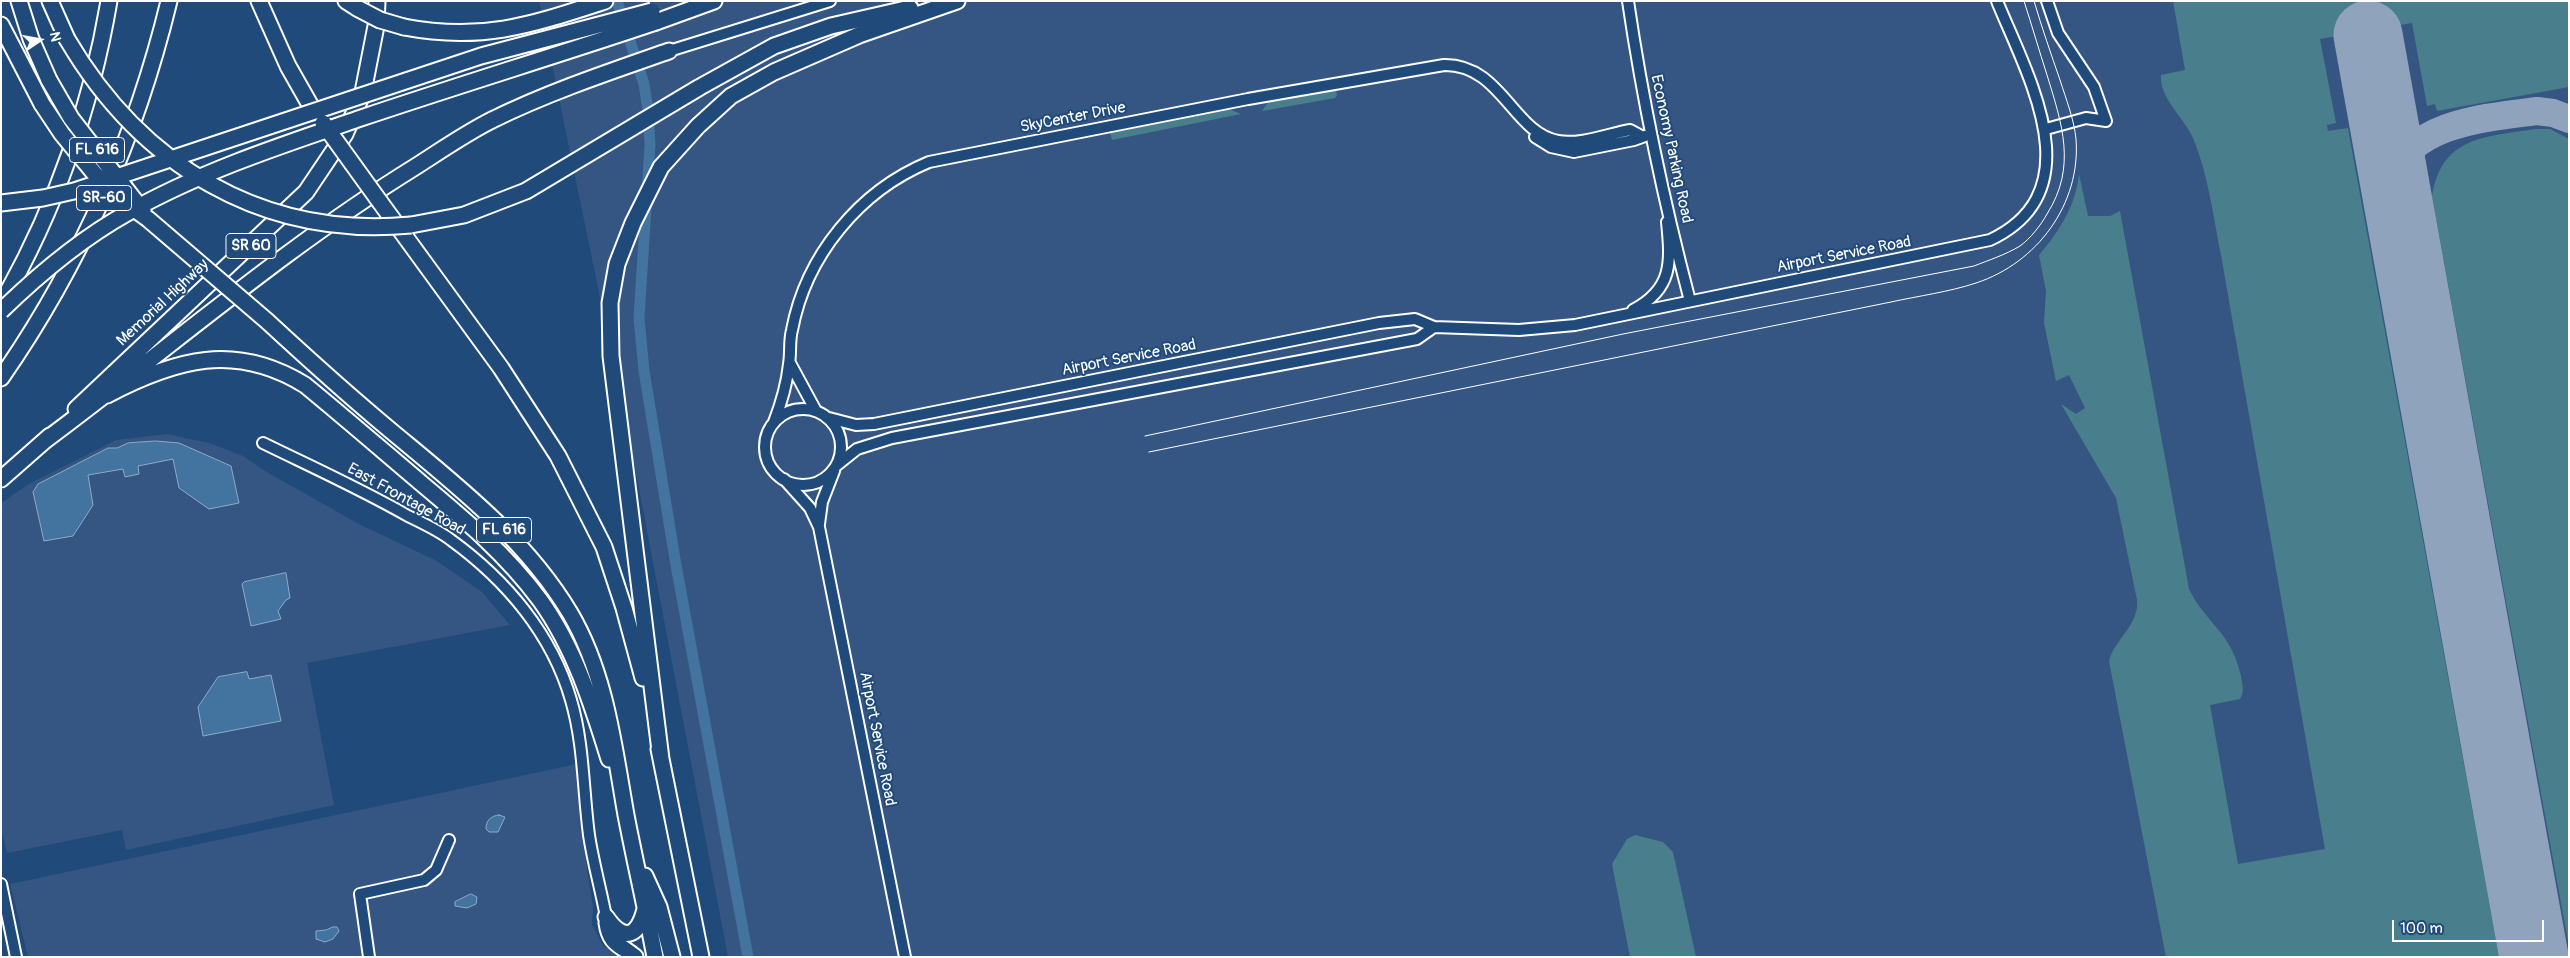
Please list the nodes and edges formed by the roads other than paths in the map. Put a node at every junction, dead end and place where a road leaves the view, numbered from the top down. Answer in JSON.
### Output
{"nodes":[{"id":1,"x":19,"y":1,"type":"edge"},
{"id":2,"x":50,"y":1,"type":"edge"},
{"id":3,"x":109,"y":1,"type":"edge"},
{"id":4,"x":169,"y":1,"type":"edge"},
{"id":5,"x":260,"y":1,"type":"edge"},
{"id":6,"x":377,"y":1,"type":"edge"},
{"id":7,"x":605,"y":1,"type":"edge"},
{"id":8,"x":709,"y":1,"type":"edge"},
{"id":9,"x":714,"y":1,"type":"edge"},
{"id":10,"x":830,"y":1,"type":"edge"},
{"id":11,"x":940,"y":1,"type":"edge"},
{"id":12,"x":958,"y":1,"type":"edge"},
{"id":13,"x":1628,"y":1,"type":"edge"},
{"id":14,"x":1997,"y":1,"type":"edge"},
{"id":15,"x":2047,"y":1,"type":"edge"},
{"id":16,"x":352,"y":5,"type":"edge"},
{"id":17,"x":654,"y":16,"type":"junction"},
{"id":18,"x":1,"y":25,"type":"edge"},
{"id":19,"x":669,"y":51,"type":"joint"},
{"id":20,"x":2046,"y":129,"type":"junction"},
{"id":21,"x":1646,"y":135,"type":"junction"},
{"id":22,"x":1,"y":203,"type":"edge"},
{"id":23,"x":1665,"y":204,"type":"junction"},
{"id":24,"x":148,"y":218,"type":"junction"},
{"id":25,"x":1690,"y":301,"type":"junction"},
{"id":26,"x":1,"y":304,"type":"edge"},
{"id":27,"x":1,"y":311,"type":"edge"},
{"id":28,"x":1623,"y":315,"type":"junction"},
{"id":29,"x":1434,"y":327,"type":"junction"},
{"id":30,"x":790,"y":363,"type":"junction"},
{"id":31,"x":1,"y":378,"type":"edge"},
{"id":32,"x":107,"y":396,"type":"junction"},
{"id":33,"x":816,"y":411,"type":"junction"},
{"id":34,"x":829,"y":418,"type":"junction"},
{"id":35,"x":774,"y":422,"type":"junction"},
{"id":36,"x":43,"y":442,"type":"junction"},
{"id":37,"x":263,"y":443,"type":"dead end"},
{"id":38,"x":836,"y":466,"type":"junction"},
{"id":39,"x":1,"y":479,"type":"edge"},
{"id":40,"x":784,"y":479,"type":"junction"},
{"id":41,"x":819,"y":527,"type":"junction"},
{"id":42,"x":661,"y":758,"type":"junction"},
{"id":43,"x":626,"y":814,"type":"junction"},
{"id":44,"x":449,"y":840,"type":"dead end"},
{"id":45,"x":632,"y":844,"type":"junction"},
{"id":46,"x":1,"y":884,"type":"edge"},
{"id":47,"x":645,"y":909,"type":"junction"},
{"id":48,"x":606,"y":917,"type":"junction"},
{"id":49,"x":16,"y":957,"type":"edge"},
{"id":50,"x":369,"y":957,"type":"edge"},
{"id":51,"x":635,"y":957,"type":"edge"},
{"id":52,"x":655,"y":957,"type":"edge"},
{"id":53,"x":672,"y":957,"type":"edge"},
{"id":54,"x":701,"y":957,"type":"edge"},
{"id":55,"x":905,"y":957,"type":"edge"}],
"edges":[{"from":1,"to":24,"type":"highway","number":"FL 616","bridge":true},
{"from":2,"to":11,"type":"highway","bridge":true},
{"from":3,"to":26,"type":"highway"},
{"from":4,"to":31,"type":"highway","number":"SR-60"},
{"from":5,"to":42,"type":"highway","bridge":true},
{"from":6,"to":36,"type":"highway","name":"Memorial Highway","number":"SR 60"},
{"from":7,"to":16,"type":"highway","bridge":true},
{"from":8,"to":17,"type":"highway"},
{"from":9,"to":17,"type":"highway"},
{"from":10,"to":19,"type":"street"},
{"from":12,"to":42,"type":"highway"},
{"from":13,"to":21,"type":"street","name":"Economy Parking Road"},
{"from":14,"to":20,"type":"street","name":"Airport Service Road"},
{"from":15,"to":20,"type":"street"},
{"from":17,"to":22,"type":"highway","bridge":true},
{"from":17,"to":27,"type":"highway","bridge":true},
{"from":18,"to":24,"type":"highway","bridge":true},
{"from":19,"to":32,"type":"highway"},
{"from":20,"to":25,"type":"street","name":"Airport Service Road"},
{"from":21,"to":23,"type":"street","name":"Economy Parking Road"},
{"from":21,"to":30,"type":"street","name":"SkyCenter Drive"},
{"from":23,"to":25,"type":"street","name":"Economy Parking Road"},
{"from":23,"to":28,"type":"street"},
{"from":24,"to":43,"type":"highway","number":"FL 616","bridge":true},
{"from":25,"to":28,"type":"street","name":"Airport Service Road"},
{"from":28,"to":29,"type":"street","name":"Airport Service Road"},
{"from":29,"to":34,"type":"street","name":"Airport Service Road"},
{"from":29,"to":38,"type":"street","name":"Airport Service Road"},
{"from":30,"to":33,"type":"street","name":"SkyCenter Drive"},
{"from":30,"to":35,"type":"street","name":"SkyCenter Drive"},
{"from":32,"to":36,"type":"highway"},
{"from":32,"to":43,"type":"highway"},
{"from":33,"to":34,"type":"street"},
{"from":33,"to":35,"type":"street"},
{"from":34,"to":38,"type":"street"},
{"from":35,"to":40,"type":"street"},
{"from":36,"to":39,"type":"highway","name":"Memorial Highway","number":"SR 60"},
{"from":37,"to":48,"type":"street","name":"East Frontage Road"},
{"from":38,"to":40,"type":"street"},
{"from":38,"to":41,"type":"street","name":"Airport Service Road"},
{"from":40,"to":41,"type":"street","name":"Airport Service Road"},
{"from":41,"to":55,"type":"street","name":"Airport Service Road"},
{"from":42,"to":54,"type":"highway"},
{"from":43,"to":45,"type":"highway","number":"FL 616"},
{"from":44,"to":50,"type":"street"},
{"from":45,"to":47,"type":"highway","number":"FL 616"},
{"from":45,"to":53,"type":"highway"},
{"from":46,"to":49,"type":"street"},
{"from":47,"to":48,"type":"highway"},
{"from":47,"to":52,"type":"highway","number":"FL 616"},
{"from":48,"to":51,"type":"highway"}]}
